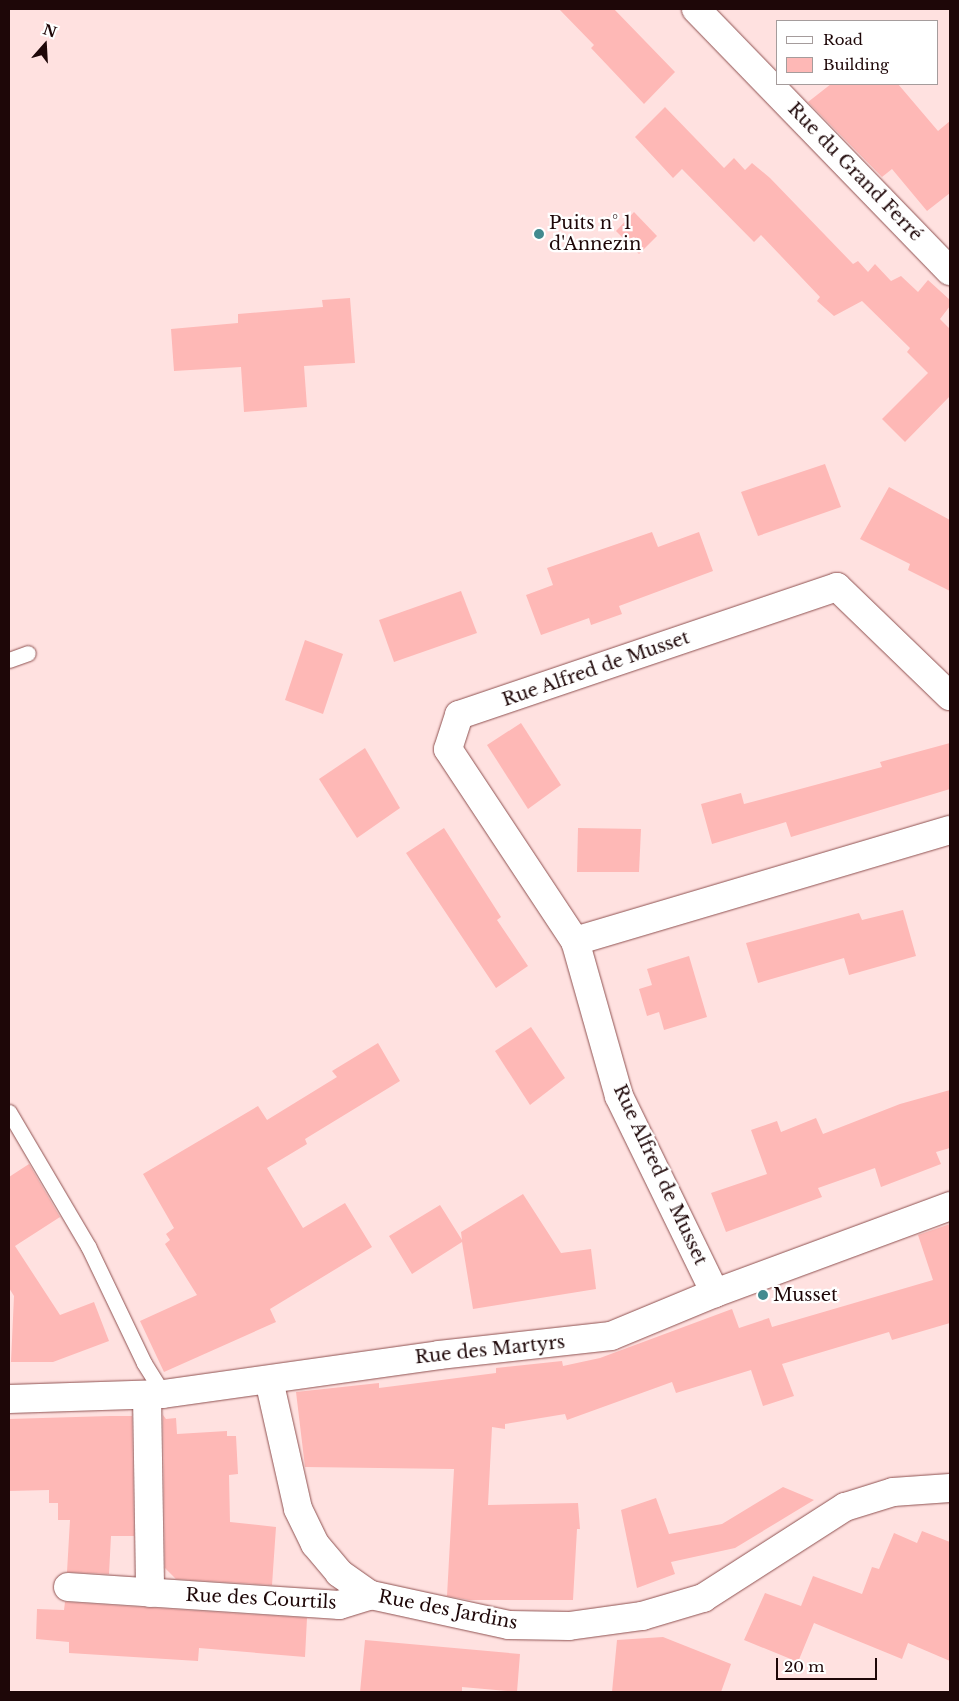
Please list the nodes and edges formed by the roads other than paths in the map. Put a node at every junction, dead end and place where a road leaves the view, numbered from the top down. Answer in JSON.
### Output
{"nodes":[{"id":1,"x":696,"y":9,"type":"edge"},
{"id":2,"x":950,"y":271,"type":"edge"},
{"id":3,"x":28,"y":653,"type":"dead end"},
{"id":4,"x":9,"y":660,"type":"edge"},
{"id":5,"x":950,"y":696,"type":"edge"},
{"id":6,"x":950,"y":830,"type":"edge"},
{"id":7,"x":575,"y":941,"type":"junction"},
{"id":8,"x":9,"y":1112,"type":"edge"},
{"id":9,"x":950,"y":1206,"type":"edge"},
{"id":10,"x":715,"y":1293,"type":"junction"},
{"id":11,"x":269,"y":1380,"type":"junction"},
{"id":12,"x":155,"y":1395,"type":"junction"},
{"id":13,"x":9,"y":1399,"type":"edge"},
{"id":14,"x":950,"y":1488,"type":"edge"},
{"id":15,"x":68,"y":1587,"type":"dead end"},
{"id":16,"x":150,"y":1593,"type":"junction"},
{"id":17,"x":371,"y":1595,"type":"junction"}],
"edges":[{"from":1,"to":2,"type":"street","name":"Rue du Grand Ferré"},
{"from":3,"to":4,"type":"lane"},
{"from":5,"to":7,"type":"street","name":"Rue Alfred de Musset"},
{"from":6,"to":7,"type":"street"},
{"from":7,"to":10,"type":"street","name":"Rue Alfred de Musset"},
{"from":8,"to":12,"type":"lane"},
{"from":9,"to":10,"type":"street","name":"Rue des Martyrs"},
{"from":10,"to":11,"type":"street","name":"Rue des Martyrs"},
{"from":11,"to":12,"type":"street","name":"Rue des Martyrs"},
{"from":11,"to":17,"type":"street","name":"Rue des Jardins"},
{"from":12,"to":13,"type":"street","name":"Rue des Martyrs"},
{"from":12,"to":16,"type":"street"},
{"from":14,"to":17,"type":"street","name":"Rue des Jardins"},
{"from":15,"to":16,"type":"street","name":"Rue des Courtils"},
{"from":16,"to":17,"type":"street","name":"Rue des Courtils"}]}
